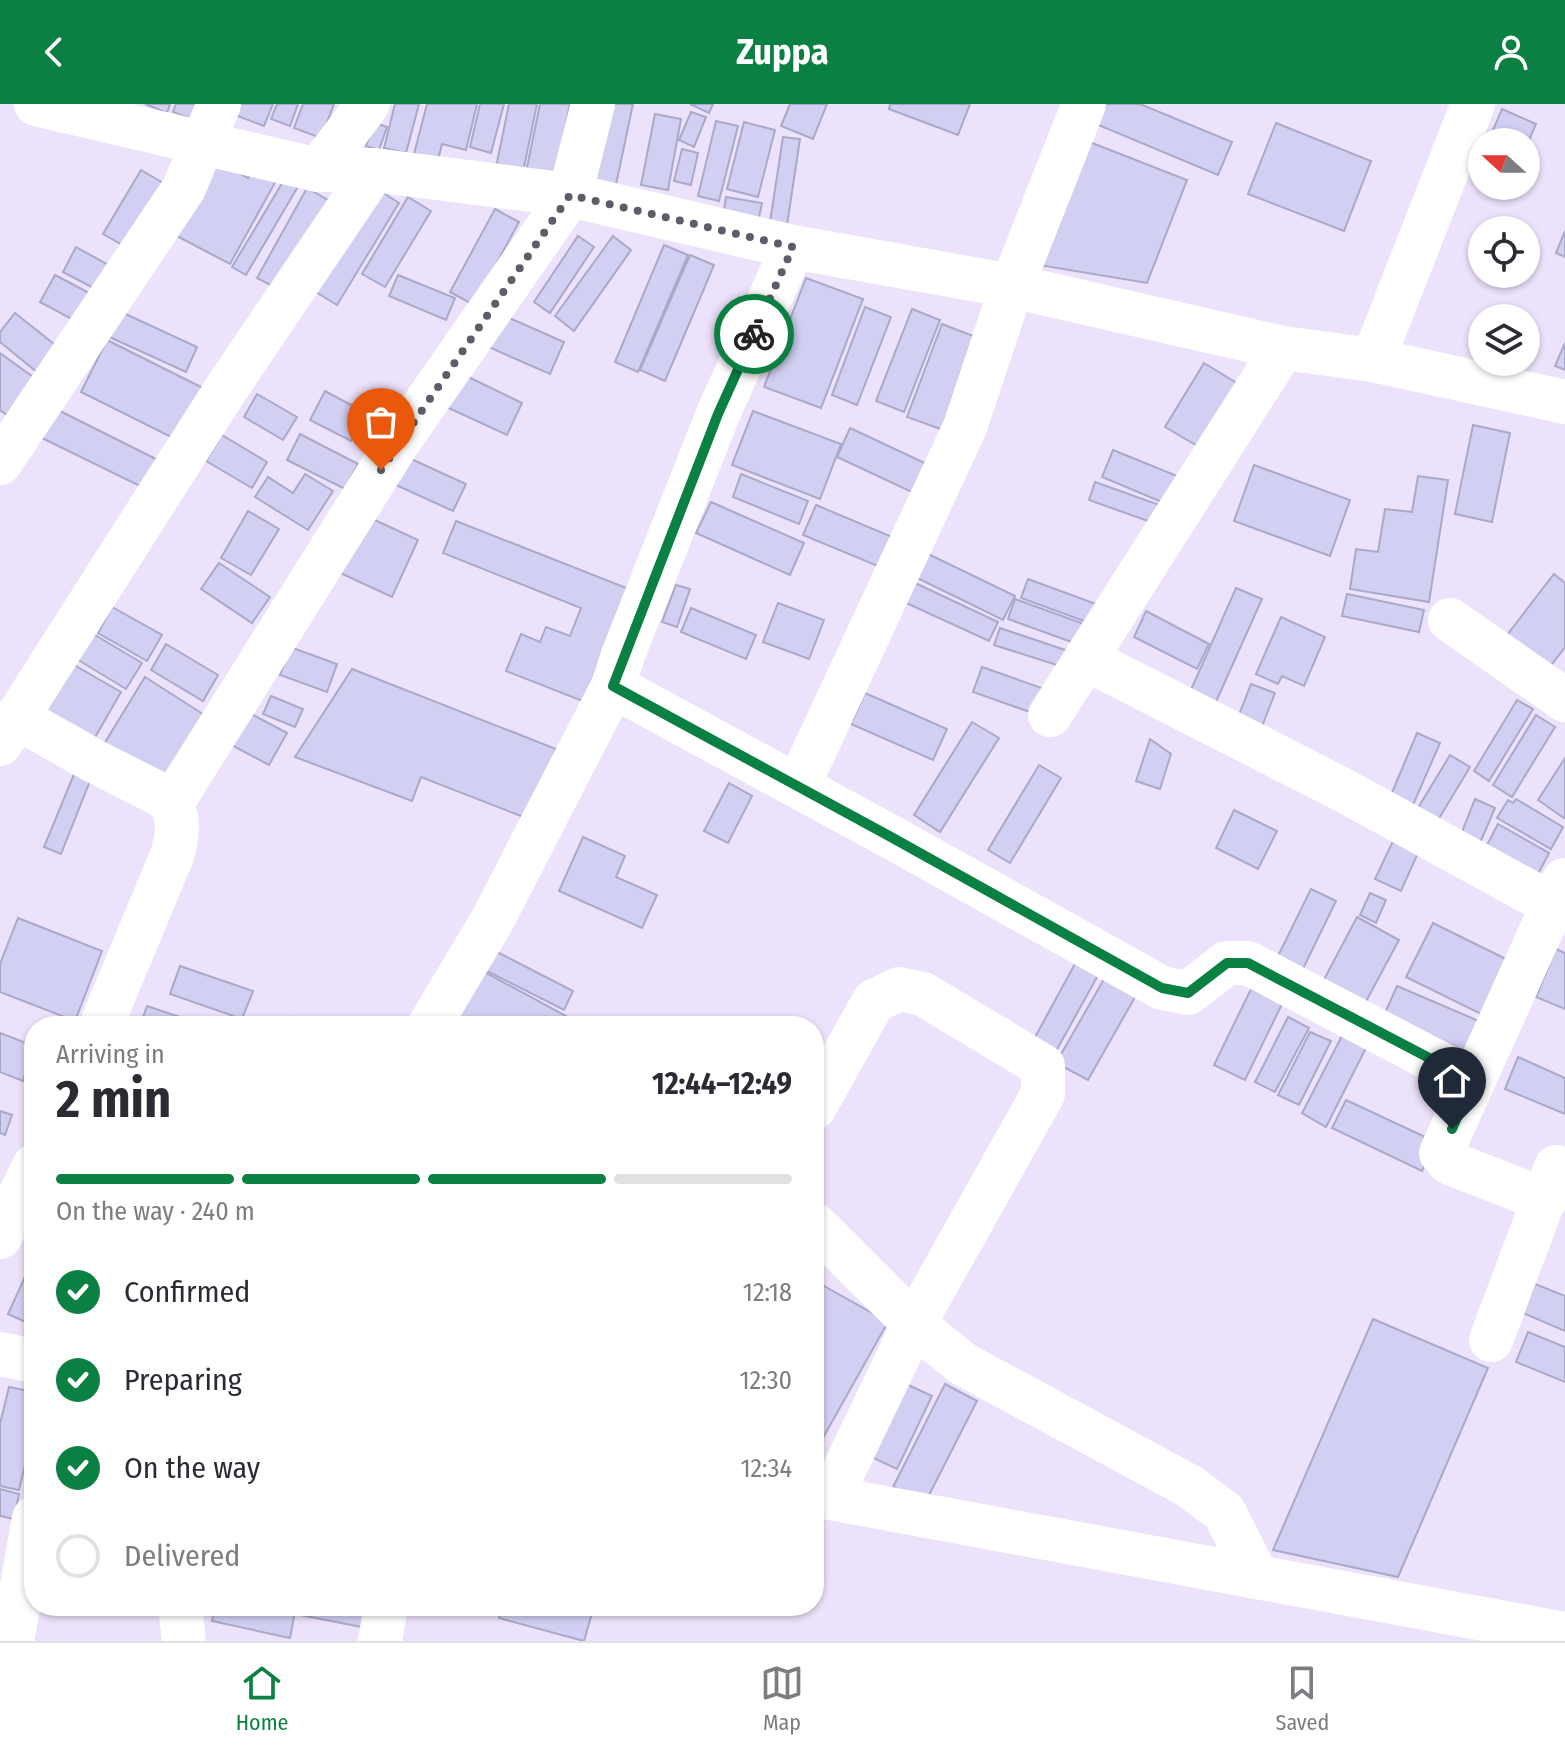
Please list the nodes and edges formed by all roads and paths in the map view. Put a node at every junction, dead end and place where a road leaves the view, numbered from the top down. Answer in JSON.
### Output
{"nodes":[{"id":1,"x":36,"y":104,"type":"edge"},
{"id":2,"x":368,"y":104,"type":"edge"},
{"id":3,"x":593,"y":104,"type":"edge"},
{"id":4,"x":1084,"y":104,"type":"edge"},
{"id":5,"x":1473,"y":104,"type":"edge"},
{"id":6,"x":211,"y":123,"type":"edge"},
{"id":7,"x":318,"y":170,"type":"junction"},
{"id":8,"x":374,"y":170,"type":"junction"},
{"id":9,"x":570,"y":195,"type":"junction"},
{"id":10,"x":793,"y":247,"type":"junction"},
{"id":11,"x":1012,"y":286,"type":"junction"},
{"id":12,"x":1283,"y":348,"type":"junction"},
{"id":13,"x":1373,"y":360,"type":"junction"},
{"id":14,"x":1565,"y":402,"type":"edge"},
{"id":15,"x":0,"y":463,"type":"edge"},
{"id":16,"x":1450,"y":620,"type":"dead end"},
{"id":17,"x":1086,"y":659,"type":"junction"},
{"id":18,"x":613,"y":686,"type":"junction"},
{"id":19,"x":1565,"y":700,"type":"edge"},
{"id":20,"x":1050,"y":715,"type":"dead end"},
{"id":21,"x":8,"y":730,"type":"edge"},
{"id":22,"x":798,"y":786,"type":"junction"},
{"id":23,"x":172,"y":803,"type":"junction"},
{"id":24,"x":1559,"y":891,"type":"edge"},
{"id":25,"x":105,"y":1016,"type":"edge"},
{"id":26,"x":435,"y":1016,"type":"edge"},
{"id":27,"x":1473,"y":1081,"type":"junction"},
{"id":28,"x":824,"y":1090,"type":"edge"},
{"id":29,"x":24,"y":1187,"type":"edge"},
{"id":30,"x":824,"y":1234,"type":"edge"},
{"id":31,"x":0,"y":1237,"type":"edge"},
{"id":32,"x":914,"y":1324,"type":"junction"},
{"id":33,"x":1491,"y":1340,"type":"dead end"},
{"id":34,"x":0,"y":1354,"type":"edge"},
{"id":35,"x":24,"y":1359,"type":"edge"},
{"id":36,"x":824,"y":1494,"type":"edge"},
{"id":37,"x":824,"y":1496,"type":"edge"},
{"id":38,"x":24,"y":1574,"type":"edge"},
{"id":39,"x":1256,"y":1575,"type":"junction"},
{"id":40,"x":181,"y":1616,"type":"edge"},
{"id":41,"x":384,"y":1616,"type":"edge"},
{"id":42,"x":1404,"y":1623,"type":"edge"},
{"id":43,"x":1565,"y":1634,"type":"edge"},
{"id":44,"x":12,"y":1641,"type":"edge"},
{"id":45,"x":184,"y":1641,"type":"edge"},
{"id":46,"x":380,"y":1641,"type":"edge"}],
"edges":[{"from":1,"to":6,"type":"street"},
{"from":2,"to":7,"type":"street"},
{"from":3,"to":9,"type":"street"},
{"from":4,"to":11,"type":"street"},
{"from":5,"to":13,"type":"street"},
{"from":6,"to":7,"type":"street"},
{"from":6,"to":15,"type":"street"},
{"from":7,"to":8,"type":"street"},
{"from":8,"to":9,"type":"street"},
{"from":8,"to":21,"type":"street"},
{"from":9,"to":10,"type":"street"},
{"from":9,"to":23,"type":"street"},
{"from":10,"to":11,"type":"street"},
{"from":10,"to":18,"type":"street"},
{"from":11,"to":12,"type":"street"},
{"from":11,"to":22,"type":"street"},
{"from":12,"to":13,"type":"street"},
{"from":12,"to":17,"type":"street"},
{"from":13,"to":14,"type":"street"},
{"from":16,"to":19,"type":"street"},
{"from":17,"to":20,"type":"street"},
{"from":17,"to":24,"type":"street"},
{"from":18,"to":22,"type":"street"},
{"from":18,"to":26,"type":"street"},
{"from":21,"to":23,"type":"street"},
{"from":22,"to":27,"type":"street"},
{"from":23,"to":25,"type":"street"},
{"from":24,"to":27,"type":"street"},
{"from":27,"to":33,"type":"street"},
{"from":28,"to":32,"type":"street"},
{"from":29,"to":31,"type":"street"},
{"from":30,"to":32,"type":"street"},
{"from":32,"to":36,"type":"street"},
{"from":32,"to":39,"type":"street"},
{"from":34,"to":35,"type":"street"},
{"from":37,"to":39,"type":"street"},
{"from":38,"to":44,"type":"street"},
{"from":39,"to":42,"type":"street"},
{"from":40,"to":45,"type":"street"},
{"from":41,"to":46,"type":"street"},
{"from":42,"to":43,"type":"street"}]}
